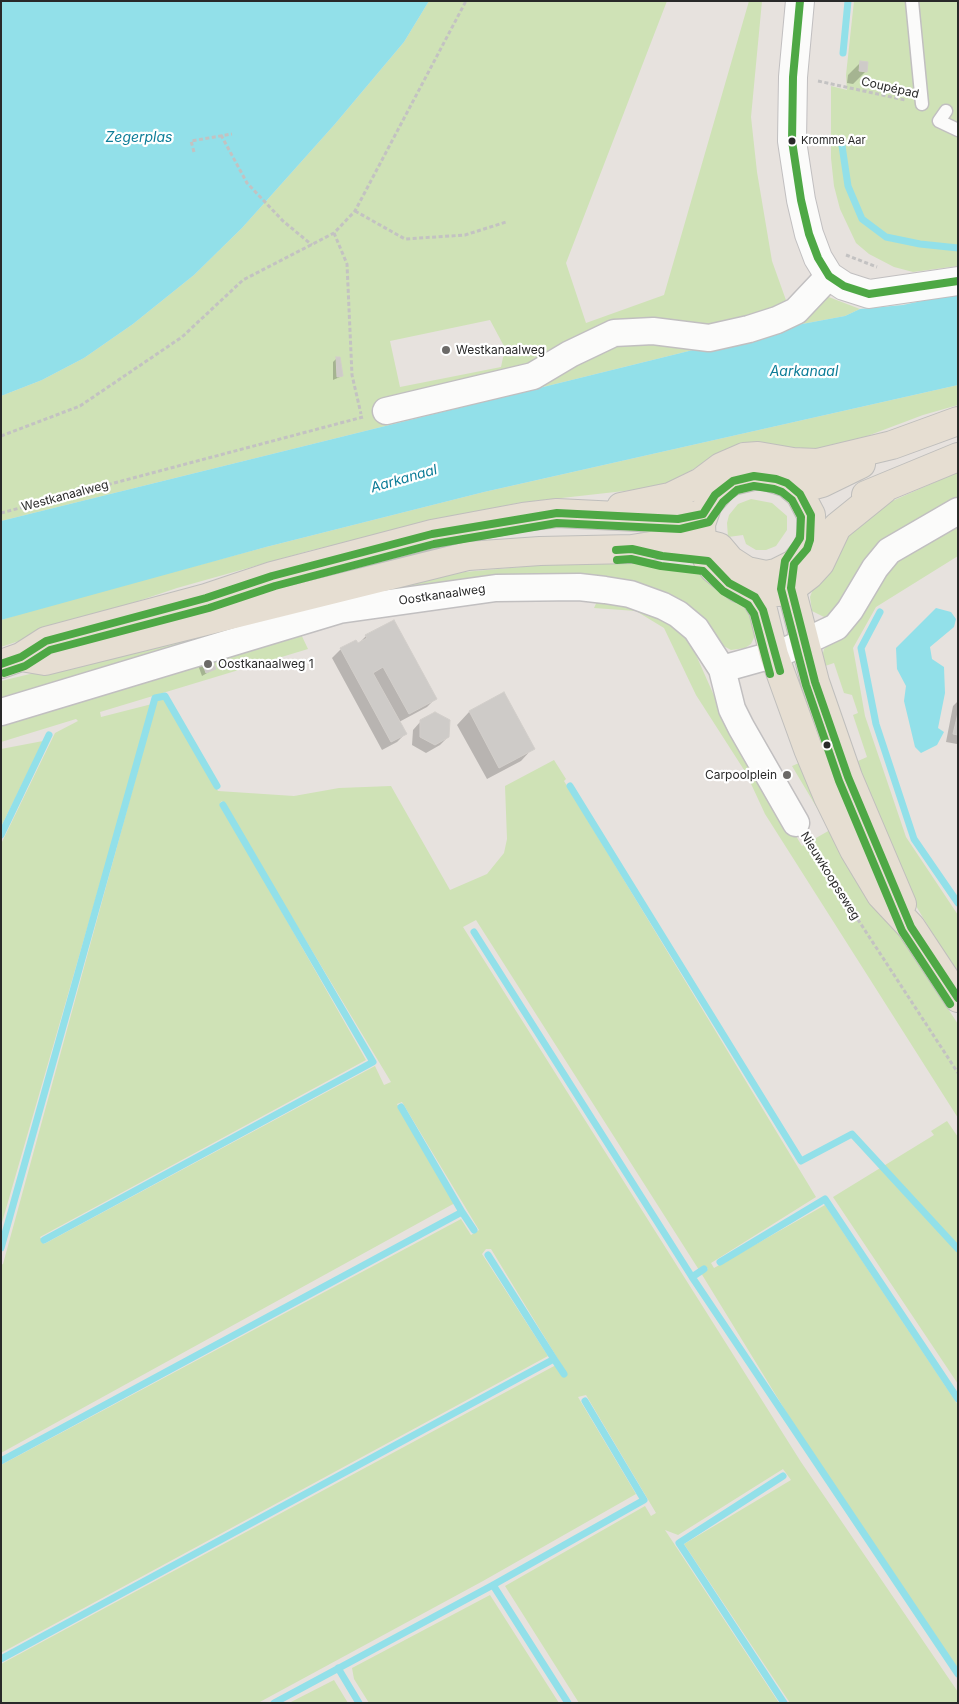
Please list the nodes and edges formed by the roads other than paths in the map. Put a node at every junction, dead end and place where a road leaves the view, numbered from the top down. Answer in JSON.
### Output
{"nodes":[{"id":1,"x":800,"y":1,"type":"edge"},
{"id":2,"x":912,"y":1,"type":"edge"},
{"id":3,"x":922,"y":104,"type":"road end"},
{"id":4,"x":946,"y":111,"type":"dead end"},
{"id":5,"x":958,"y":130,"type":"edge"},
{"id":6,"x":829,"y":276,"type":"junction"},
{"id":7,"x":958,"y":281,"type":"edge"},
{"id":8,"x":374,"y":414,"type":"road end"},
{"id":9,"x":958,"y":421,"type":"edge"},
{"id":10,"x":892,"y":445,"type":"junction"},
{"id":11,"x":958,"y":457,"type":"edge"},
{"id":12,"x":796,"y":490,"type":"junction"},
{"id":13,"x":958,"y":510,"type":"edge"},
{"id":14,"x":590,"y":514,"type":"junction"},
{"id":15,"x":704,"y":514,"type":"junction"},
{"id":16,"x":819,"y":540,"type":"junction"},
{"id":17,"x":705,"y":553,"type":"junction"},
{"id":18,"x":793,"y":576,"type":"junction"},
{"id":19,"x":747,"y":591,"type":"junction"},
{"id":20,"x":806,"y":640,"type":"junction"},
{"id":21,"x":774,"y":655,"type":"junction"},
{"id":22,"x":11,"y":661,"type":"edge"},
{"id":23,"x":722,"y":669,"type":"junction"},
{"id":24,"x":1,"y":712,"type":"edge"},
{"id":25,"x":796,"y":823,"type":"road end"},
{"id":26,"x":911,"y":927,"type":"junction"},
{"id":27,"x":958,"y":998,"type":"edge"}],
"edges":[{"from":1,"to":6,"type":"street"},
{"from":2,"to":3,"type":"lane"},
{"from":4,"to":5,"type":"lane"},
{"from":6,"to":7,"type":"street"},
{"from":6,"to":8,"type":"street"},
{"from":9,"to":10,"type":"main road"},
{"from":10,"to":12,"type":"main road"},
{"from":10,"to":14,"type":"main road"},
{"from":11,"to":16,"type":"main road"},
{"from":12,"to":15,"type":"main road"},
{"from":12,"to":16,"type":"main road"},
{"from":13,"to":20,"type":"street"},
{"from":14,"to":15,"type":"main road"},
{"from":14,"to":22,"type":"main road"},
{"from":15,"to":17,"type":"main road"},
{"from":16,"to":18,"type":"main road"},
{"from":17,"to":18,"type":"main road"},
{"from":17,"to":19,"type":"main road"},
{"from":17,"to":22,"type":"main road"},
{"from":18,"to":19,"type":"main road"},
{"from":18,"to":20,"type":"main road"},
{"from":19,"to":21,"type":"main road"},
{"from":20,"to":21,"type":"street"},
{"from":20,"to":26,"type":"main road"},
{"from":21,"to":23,"type":"street"},
{"from":21,"to":26,"type":"main road"},
{"from":23,"to":24,"type":"street","name":"Oostkanaalweg"},
{"from":23,"to":25,"type":"street","name":"Nieuwkoopseweg"},
{"from":26,"to":27,"type":"main road"}]}
